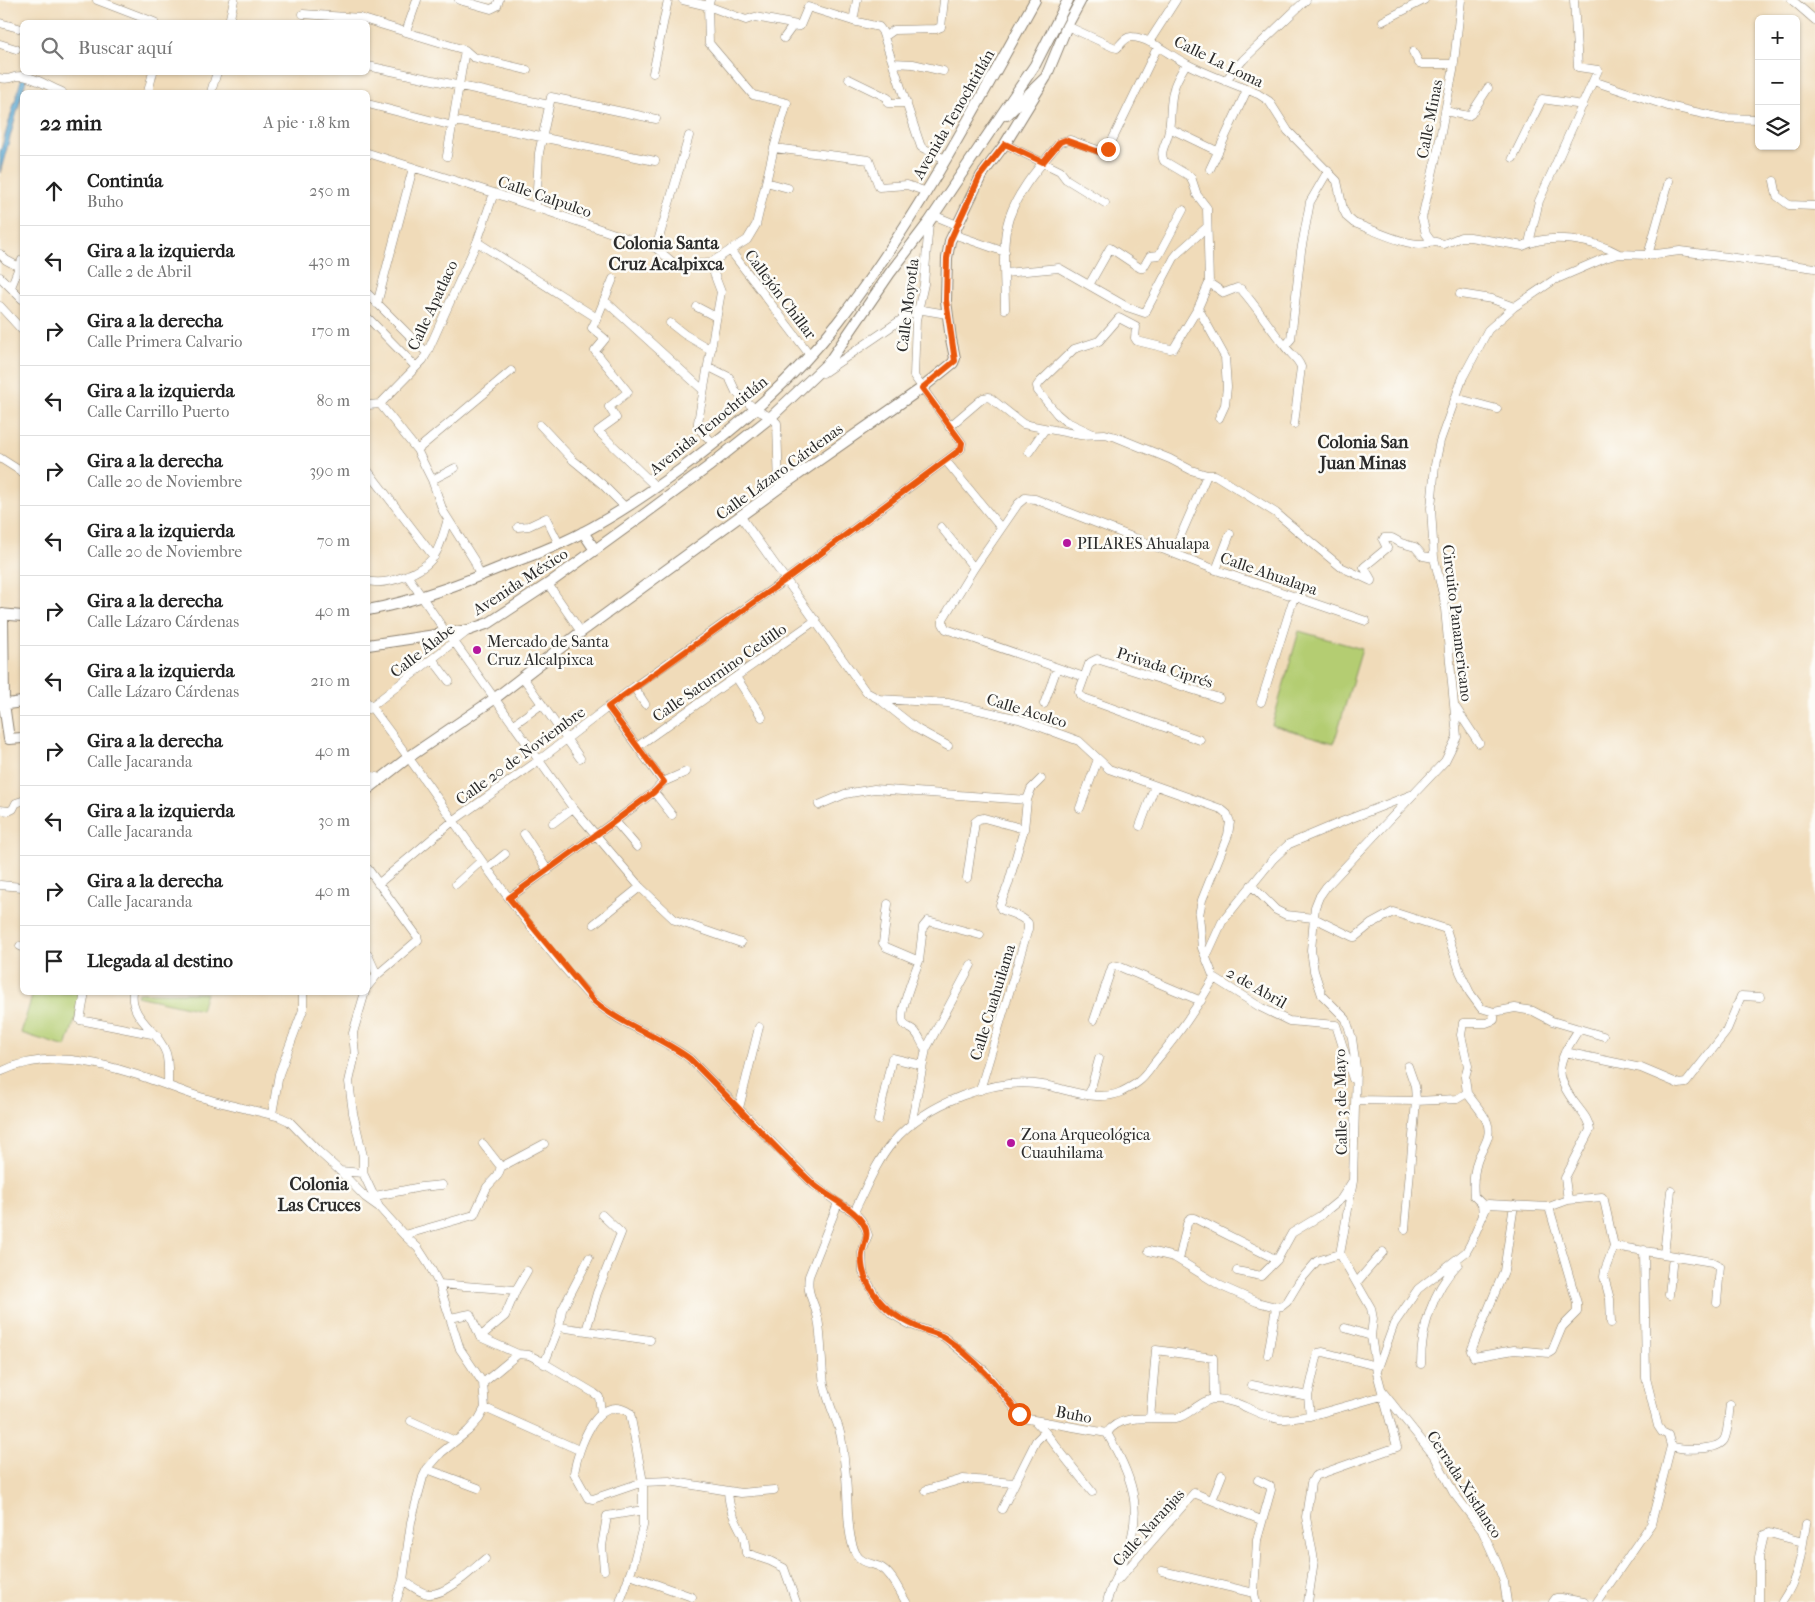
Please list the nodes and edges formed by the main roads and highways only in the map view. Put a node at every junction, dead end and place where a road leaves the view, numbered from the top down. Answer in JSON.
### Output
{"nodes":[{"id":1,"x":1035,"y":0,"type":"edge"},
{"id":2,"x":1068,"y":0,"type":"edge"},
{"id":3,"x":1081,"y":0,"type":"edge"},
{"id":4,"x":1046,"y":78,"type":"junction"},
{"id":5,"x":990,"y":131,"type":"junction"},
{"id":6,"x":790,"y":376,"type":"junction"},
{"id":7,"x":804,"y":385,"type":"junction"},
{"id":8,"x":606,"y":520,"type":"junction"},
{"id":9,"x":583,"y":532,"type":"junction"},
{"id":10,"x":616,"y":534,"type":"junction"},
{"id":11,"x":595,"y":550,"type":"junction"},
{"id":12,"x":370,"y":609,"type":"edge"},
{"id":13,"x":2,"y":614,"type":"edge"},
{"id":14,"x":20,"y":616,"type":"edge"},
{"id":15,"x":370,"y":645,"type":"edge"},
{"id":16,"x":20,"y":702,"type":"edge"},
{"id":17,"x":2,"y":705,"type":"edge"},
{"id":18,"x":20,"y":738,"type":"edge"},
{"id":19,"x":5,"y":739,"type":"edge"},
{"id":20,"x":370,"y":787,"type":"edge"}],
"edges":[{"from":1,"to":6,"type":"main road","name":"Avenida Tenochtitlán"},
{"from":2,"to":5,"type":"main road"},
{"from":3,"to":4,"type":"main road"},
{"from":4,"to":5,"type":"main road"},
{"from":4,"to":20,"type":"main road","name":"Calle Lázaro Cárdenas"},
{"from":5,"to":7,"type":"main road","name":"Avenida México"},
{"from":6,"to":7,"type":"main road"},
{"from":6,"to":8,"type":"main road","name":"Avenida Tenochtitlán"},
{"from":7,"to":10,"type":"main road","name":"Avenida México"},
{"from":8,"to":9,"type":"main road","name":"Avenida Tenochtitlán"},
{"from":8,"to":10,"type":"main road"},
{"from":9,"to":11,"type":"main road"},
{"from":9,"to":12,"type":"main road","name":"Avenida Tenochtitlán"},
{"from":10,"to":11,"type":"main road","name":"Avenida México"},
{"from":11,"to":15,"type":"main road","name":"Avenida México"},
{"from":13,"to":14,"type":"main road"},
{"from":13,"to":17,"type":"main road"},
{"from":16,"to":17,"type":"main road"},
{"from":17,"to":19,"type":"main road"},
{"from":18,"to":19,"type":"main road"}]}
